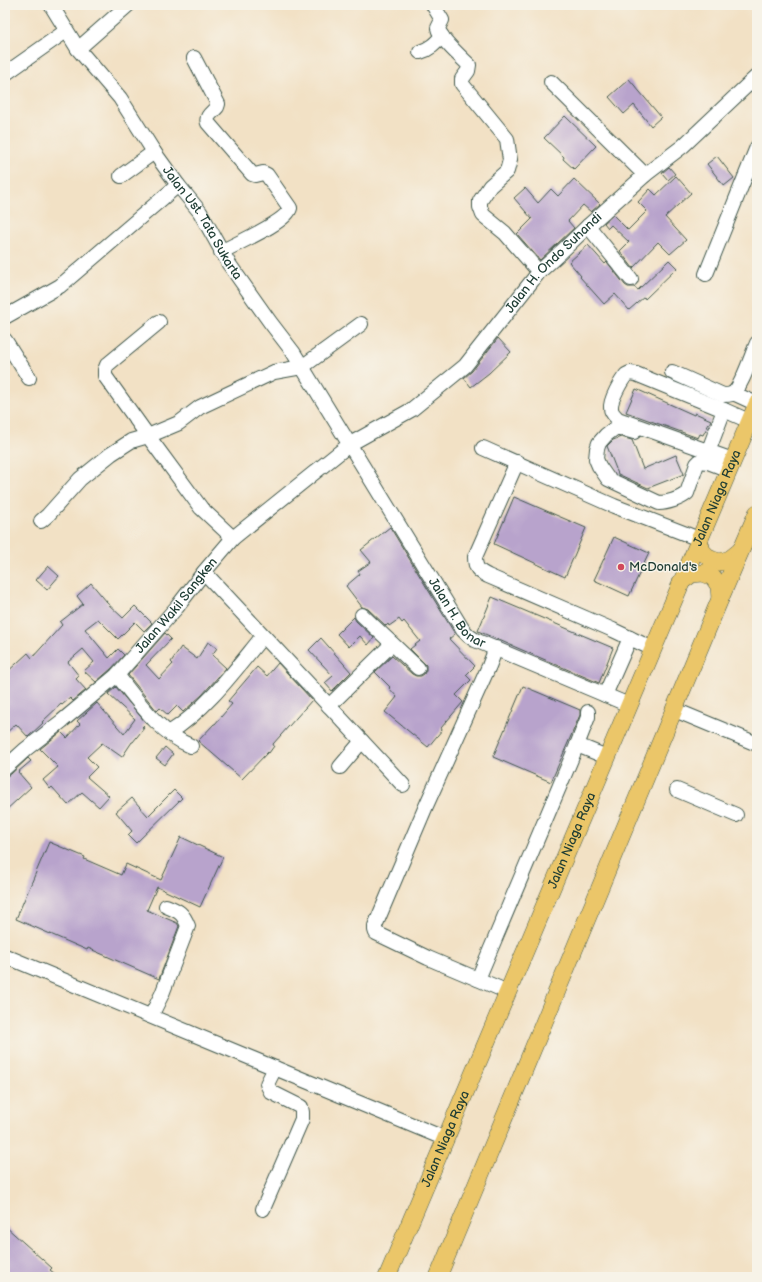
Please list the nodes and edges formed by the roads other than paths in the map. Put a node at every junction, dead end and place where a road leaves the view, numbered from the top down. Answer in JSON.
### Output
{"nodes":[{"id":1,"x":51,"y":5,"type":"edge"},
{"id":2,"x":128,"y":5,"type":"edge"},
{"id":3,"x":433,"y":5,"type":"edge"},
{"id":4,"x":66,"y":31,"type":"junction"},
{"id":5,"x":442,"y":36,"type":"junction"},
{"id":6,"x":78,"y":49,"type":"junction"},
{"id":7,"x":420,"y":52,"type":"dead end"},
{"id":8,"x":194,"y":58,"type":"dead end"},
{"id":9,"x":5,"y":74,"type":"edge"},
{"id":10,"x":757,"y":76,"type":"edge"},
{"id":11,"x":551,"y":82,"type":"dead end"},
{"id":12,"x":757,"y":147,"type":"edge"},
{"id":13,"x":154,"y":152,"type":"junction"},
{"id":14,"x":645,"y":175,"type":"junction"},
{"id":15,"x":121,"y":176,"type":"dead end"},
{"id":16,"x":178,"y":185,"type":"junction"},
{"id":17,"x":588,"y":226,"type":"junction"},
{"id":18,"x":222,"y":252,"type":"junction"},
{"id":19,"x":539,"y":272,"type":"junction"},
{"id":20,"x":706,"y":274,"type":"dead end"},
{"id":21,"x":631,"y":279,"type":"dead end"},
{"id":22,"x":5,"y":317,"type":"edge"},
{"id":23,"x":159,"y":322,"type":"dead end"},
{"id":24,"x":361,"y":324,"type":"dead end"},
{"id":25,"x":5,"y":340,"type":"edge"},
{"id":26,"x":757,"y":343,"type":"edge"},
{"id":27,"x":302,"y":367,"type":"junction"},
{"id":28,"x":672,"y":372,"type":"dead end"},
{"id":29,"x":29,"y":378,"type":"dead end"},
{"id":30,"x":733,"y":393,"type":"junction"},
{"id":31,"x":757,"y":404,"type":"edge"},
{"id":32,"x":724,"y":410,"type":"junction"},
{"id":33,"x":749,"y":421,"type":"junction"},
{"id":34,"x":640,"y":434,"type":"dead end"},
{"id":35,"x":148,"y":436,"type":"junction"},
{"id":36,"x":350,"y":444,"type":"junction"},
{"id":37,"x":483,"y":448,"type":"dead end"},
{"id":38,"x":708,"y":452,"type":"junction"},
{"id":39,"x":517,"y":462,"type":"junction"},
{"id":40,"x":731,"y":465,"type":"junction"},
{"id":41,"x":622,"y":486,"type":"junction"},
{"id":42,"x":614,"y":506,"type":"junction"},
{"id":43,"x":757,"y":513,"type":"edge"},
{"id":44,"x":41,"y":521,"type":"dead end"},
{"id":45,"x":233,"y":538,"type":"junction"},
{"id":46,"x":699,"y":539,"type":"junction"},
{"id":47,"x":740,"y":551,"type":"junction"},
{"id":48,"x":204,"y":572,"type":"junction"},
{"id":49,"x":681,"y":582,"type":"junction"},
{"id":50,"x":720,"y":599,"type":"junction"},
{"id":51,"x":362,"y":615,"type":"dead end"},
{"id":52,"x":263,"y":636,"type":"junction"},
{"id":53,"x":630,"y":638,"type":"junction"},
{"id":54,"x":392,"y":644,"type":"junction"},
{"id":55,"x":496,"y":648,"type":"junction"},
{"id":56,"x":653,"y":649,"type":"junction"},
{"id":57,"x":418,"y":668,"type":"dead end"},
{"id":58,"x":117,"y":675,"type":"junction"},
{"id":59,"x":605,"y":695,"type":"junction"},
{"id":60,"x":629,"y":705,"type":"junction"},
{"id":61,"x":329,"y":706,"type":"junction"},
{"id":62,"x":674,"y":710,"type":"junction"},
{"id":63,"x":588,"y":712,"type":"dead end"},
{"id":64,"x":169,"y":733,"type":"junction"},
{"id":65,"x":362,"y":741,"type":"junction"},
{"id":66,"x":757,"y":744,"type":"edge"},
{"id":67,"x":577,"y":745,"type":"junction"},
{"id":68,"x":191,"y":746,"type":"dead end"},
{"id":69,"x":607,"y":757,"type":"junction"},
{"id":70,"x":5,"y":768,"type":"edge"},
{"id":71,"x":340,"y":768,"type":"dead end"},
{"id":72,"x":403,"y":785,"type":"dead end"},
{"id":73,"x":677,"y":790,"type":"dead end"},
{"id":74,"x":736,"y":815,"type":"dead end"},
{"id":75,"x":166,"y":906,"type":"dead end"},
{"id":76,"x":5,"y":956,"type":"edge"},
{"id":77,"x":478,"y":979,"type":"junction"},
{"id":78,"x":508,"y":992,"type":"junction"},
{"id":79,"x":151,"y":1016,"type":"junction"},
{"id":80,"x":275,"y":1068,"type":"junction"},
{"id":81,"x":446,"y":1139,"type":"junction"},
{"id":82,"x":263,"y":1209,"type":"dead end"},
{"id":83,"x":387,"y":1277,"type":"edge"},
{"id":84,"x":438,"y":1277,"type":"edge"}],
"edges":[{"from":1,"to":4,"type":"street","name":"Jalan Ust. Tata Sukarta"},
{"from":2,"to":6,"type":"street"},
{"from":3,"to":5,"type":"street"},
{"from":4,"to":6,"type":"street","name":"Jalan Ust. Tata Sukarta"},
{"from":4,"to":9,"type":"street"},
{"from":5,"to":7,"type":"street"},
{"from":5,"to":19,"type":"street"},
{"from":6,"to":13,"type":"street","name":"Jalan Ust. Tata Sukarta"},
{"from":8,"to":18,"type":"street"},
{"from":10,"to":14,"type":"street","name":"Jalan H. Ondo Suhandi"},
{"from":11,"to":14,"type":"street"},
{"from":12,"to":20,"type":"street"},
{"from":13,"to":15,"type":"street"},
{"from":13,"to":16,"type":"street","name":"Jalan Ust. Tata Sukarta"},
{"from":14,"to":17,"type":"street","name":"Jalan H. Ondo Suhandi"},
{"from":16,"to":18,"type":"street","name":"Jalan Ust. Tata Sukarta"},
{"from":16,"to":22,"type":"street"},
{"from":17,"to":19,"type":"street","name":"Jalan H. Ondo Suhandi"},
{"from":17,"to":21,"type":"street"},
{"from":18,"to":27,"type":"street","name":"Jalan Ust. Tata Sukarta"},
{"from":19,"to":36,"type":"street","name":"Jalan H. Ondo Suhandi"},
{"from":23,"to":35,"type":"street"},
{"from":24,"to":27,"type":"street"},
{"from":25,"to":29,"type":"street"},
{"from":26,"to":30,"type":"street"},
{"from":27,"to":35,"type":"street"},
{"from":27,"to":36,"type":"street","name":"Jalan Ust. Tata Sukarta"},
{"from":28,"to":30,"type":"street"},
{"from":30,"to":31,"type":"street"},
{"from":31,"to":33,"type":"main road","name":"Jalan Niaga Raya"},
{"from":32,"to":33,"type":"street"},
{"from":32,"to":38,"type":"street"},
{"from":32,"to":38,"type":"street"},
{"from":33,"to":40,"type":"main road","name":"Jalan Niaga Raya"},
{"from":34,"to":41,"type":"street"},
{"from":35,"to":44,"type":"street"},
{"from":35,"to":45,"type":"street"},
{"from":36,"to":45,"type":"street","name":"Jalan Wakil Sangken"},
{"from":36,"to":55,"type":"street","name":"Jalan H. Bonar"},
{"from":37,"to":39,"type":"street"},
{"from":38,"to":40,"type":"street"},
{"from":39,"to":42,"type":"street"},
{"from":39,"to":53,"type":"street"},
{"from":40,"to":41,"type":"street"},
{"from":40,"to":46,"type":"main road","name":"Jalan Niaga Raya"},
{"from":41,"to":42,"type":"street"},
{"from":42,"to":46,"type":"street"},
{"from":43,"to":47,"type":"main road"},
{"from":45,"to":48,"type":"street","name":"Jalan Wakil Sangken"},
{"from":46,"to":47,"type":"main road"},
{"from":46,"to":49,"type":"main road","name":"Jalan Niaga Raya"},
{"from":47,"to":50,"type":"main road"},
{"from":48,"to":52,"type":"street"},
{"from":48,"to":58,"type":"street","name":"Jalan Wakil Sangken"},
{"from":49,"to":50,"type":"main road"},
{"from":49,"to":56,"type":"main road","name":"Jalan Niaga Raya"},
{"from":50,"to":62,"type":"main road"},
{"from":51,"to":54,"type":"street"},
{"from":52,"to":61,"type":"street"},
{"from":52,"to":64,"type":"street"},
{"from":53,"to":56,"type":"street"},
{"from":53,"to":59,"type":"street"},
{"from":54,"to":57,"type":"street"},
{"from":54,"to":61,"type":"street"},
{"from":55,"to":59,"type":"street","name":"Jalan H. Bonar"},
{"from":55,"to":77,"type":"street"},
{"from":56,"to":60,"type":"main road","name":"Jalan Niaga Raya"},
{"from":58,"to":64,"type":"street"},
{"from":58,"to":70,"type":"street","name":"Jalan Wakil Sangken"},
{"from":59,"to":60,"type":"street","name":"Jalan H. Bonar"},
{"from":60,"to":69,"type":"main road","name":"Jalan Niaga Raya"},
{"from":61,"to":65,"type":"street"},
{"from":62,"to":66,"type":"street"},
{"from":62,"to":84,"type":"main road"},
{"from":63,"to":67,"type":"street"},
{"from":64,"to":68,"type":"street"},
{"from":65,"to":71,"type":"street"},
{"from":65,"to":72,"type":"street"},
{"from":67,"to":69,"type":"street"},
{"from":67,"to":77,"type":"street"},
{"from":69,"to":78,"type":"main road","name":"Jalan Niaga Raya"},
{"from":73,"to":74,"type":"street"},
{"from":75,"to":79,"type":"street"},
{"from":76,"to":79,"type":"street"},
{"from":77,"to":78,"type":"street"},
{"from":78,"to":81,"type":"main road","name":"Jalan Niaga Raya"},
{"from":79,"to":80,"type":"street"},
{"from":80,"to":81,"type":"street"},
{"from":80,"to":82,"type":"street"},
{"from":81,"to":83,"type":"main road","name":"Jalan Niaga Raya"}]}
